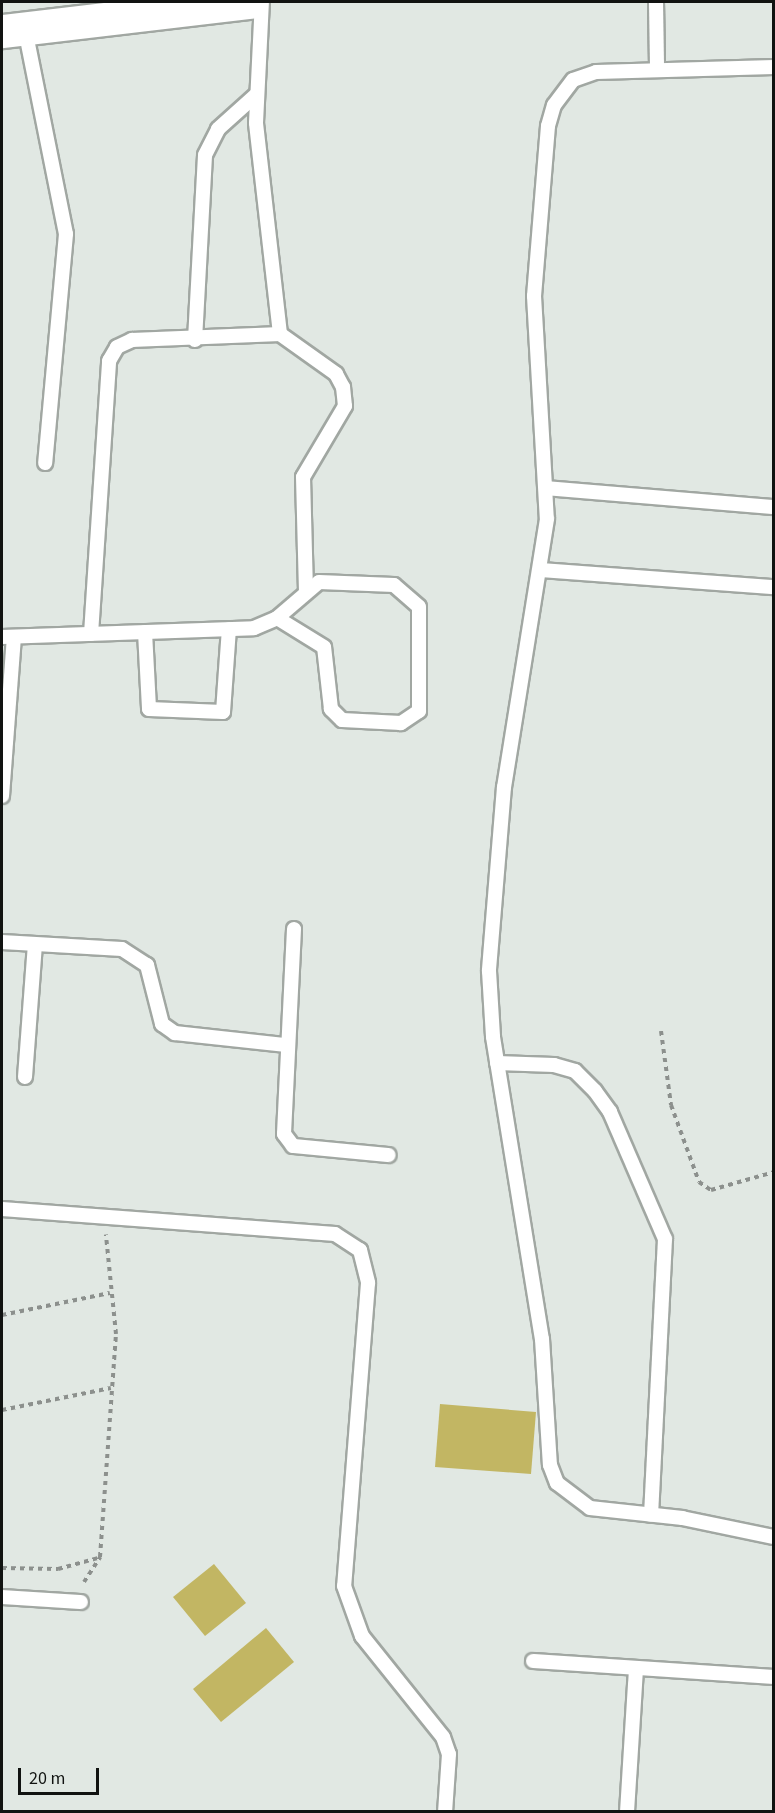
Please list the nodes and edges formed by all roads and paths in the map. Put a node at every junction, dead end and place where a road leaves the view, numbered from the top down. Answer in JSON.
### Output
{"nodes":[{"id":1,"x":250,"y":2,"type":"edge"},
{"id":2,"x":262,"y":2,"type":"edge"},
{"id":3,"x":656,"y":2,"type":"edge"},
{"id":4,"x":13,"y":30,"type":"edge"},
{"id":5,"x":774,"y":67,"type":"edge"},
{"id":6,"x":657,"y":69,"type":"junction"},
{"id":7,"x":257,"y":94,"type":"junction"},
{"id":8,"x":280,"y":334,"type":"junction"},
{"id":9,"x":195,"y":340,"type":"junction"},
{"id":10,"x":45,"y":462,"type":"dead end"},
{"id":11,"x":546,"y":488,"type":"junction"},
{"id":12,"x":774,"y":507,"type":"edge"},
{"id":13,"x":542,"y":570,"type":"junction"},
{"id":14,"x":774,"y":587,"type":"edge"},
{"id":15,"x":306,"y":590,"type":"junction"},
{"id":16,"x":277,"y":618,"type":"junction"},
{"id":17,"x":229,"y":629,"type":"junction"},
{"id":18,"x":145,"y":632,"type":"junction"},
{"id":19,"x":91,"y":634,"type":"junction"},
{"id":20,"x":8,"y":637,"type":"edge"},
{"id":21,"x":2,"y":796,"type":"edge"},
{"id":22,"x":294,"y":929,"type":"dead end"},
{"id":23,"x":2,"y":942,"type":"edge"},
{"id":24,"x":35,"y":944,"type":"junction"},
{"id":25,"x":661,"y":1030,"type":"dead end"},
{"id":26,"x":286,"y":1045,"type":"junction"},
{"id":27,"x":497,"y":1064,"type":"junction"},
{"id":28,"x":25,"y":1077,"type":"dead end"},
{"id":29,"x":389,"y":1155,"type":"dead end"},
{"id":30,"x":774,"y":1172,"type":"edge"},
{"id":31,"x":2,"y":1209,"type":"edge"},
{"id":32,"x":104,"y":1216,"type":"junction"},
{"id":33,"x":110,"y":1293,"type":"junction"},
{"id":34,"x":2,"y":1315,"type":"edge"},
{"id":35,"x":111,"y":1388,"type":"junction"},
{"id":36,"x":2,"y":1410,"type":"edge"},
{"id":37,"x":651,"y":1515,"type":"junction"},
{"id":38,"x":774,"y":1537,"type":"edge"},
{"id":39,"x":100,"y":1557,"type":"junction"},
{"id":40,"x":2,"y":1568,"type":"edge"},
{"id":41,"x":2,"y":1598,"type":"edge"},
{"id":42,"x":77,"y":1602,"type":"joint"},
{"id":43,"x":533,"y":1661,"type":"dead end"},
{"id":44,"x":636,"y":1668,"type":"junction"},
{"id":45,"x":774,"y":1677,"type":"edge"},
{"id":46,"x":445,"y":1812,"type":"edge"},
{"id":47,"x":627,"y":1812,"type":"edge"}],
"edges":[{"from":1,"to":4,"type":"main road"},
{"from":2,"to":7,"type":"lane"},
{"from":3,"to":6,"type":"lane"},
{"from":4,"to":10,"type":"lane"},
{"from":5,"to":6,"type":"lane"},
{"from":6,"to":11,"type":"lane"},
{"from":7,"to":8,"type":"lane"},
{"from":7,"to":9,"type":"lane"},
{"from":8,"to":9,"type":"lane"},
{"from":8,"to":15,"type":"lane"},
{"from":9,"to":19,"type":"lane"},
{"from":11,"to":12,"type":"lane"},
{"from":11,"to":13,"type":"lane"},
{"from":13,"to":14,"type":"lane"},
{"from":13,"to":27,"type":"lane"},
{"from":15,"to":16,"type":"lane"},
{"from":15,"to":16,"type":"lane"},
{"from":16,"to":17,"type":"lane"},
{"from":17,"to":18,"type":"lane"},
{"from":17,"to":18,"type":"lane"},
{"from":18,"to":19,"type":"lane"},
{"from":19,"to":20,"type":"lane"},
{"from":20,"to":21,"type":"lane"},
{"from":22,"to":26,"type":"lane"},
{"from":23,"to":24,"type":"lane"},
{"from":24,"to":26,"type":"lane"},
{"from":24,"to":28,"type":"lane"},
{"from":25,"to":30,"type":"path"},
{"from":26,"to":29,"type":"lane"},
{"from":27,"to":37,"type":"lane"},
{"from":27,"to":37,"type":"lane"},
{"from":31,"to":32,"type":"lane"},
{"from":32,"to":33,"type":"path"},
{"from":32,"to":46,"type":"lane"},
{"from":33,"to":34,"type":"path"},
{"from":33,"to":35,"type":"path"},
{"from":35,"to":36,"type":"path"},
{"from":35,"to":39,"type":"path"},
{"from":37,"to":38,"type":"lane"},
{"from":39,"to":40,"type":"path"},
{"from":39,"to":42,"type":"path"},
{"from":41,"to":42,"type":"lane"},
{"from":43,"to":44,"type":"lane"},
{"from":44,"to":45,"type":"lane"},
{"from":44,"to":47,"type":"lane"}]}
